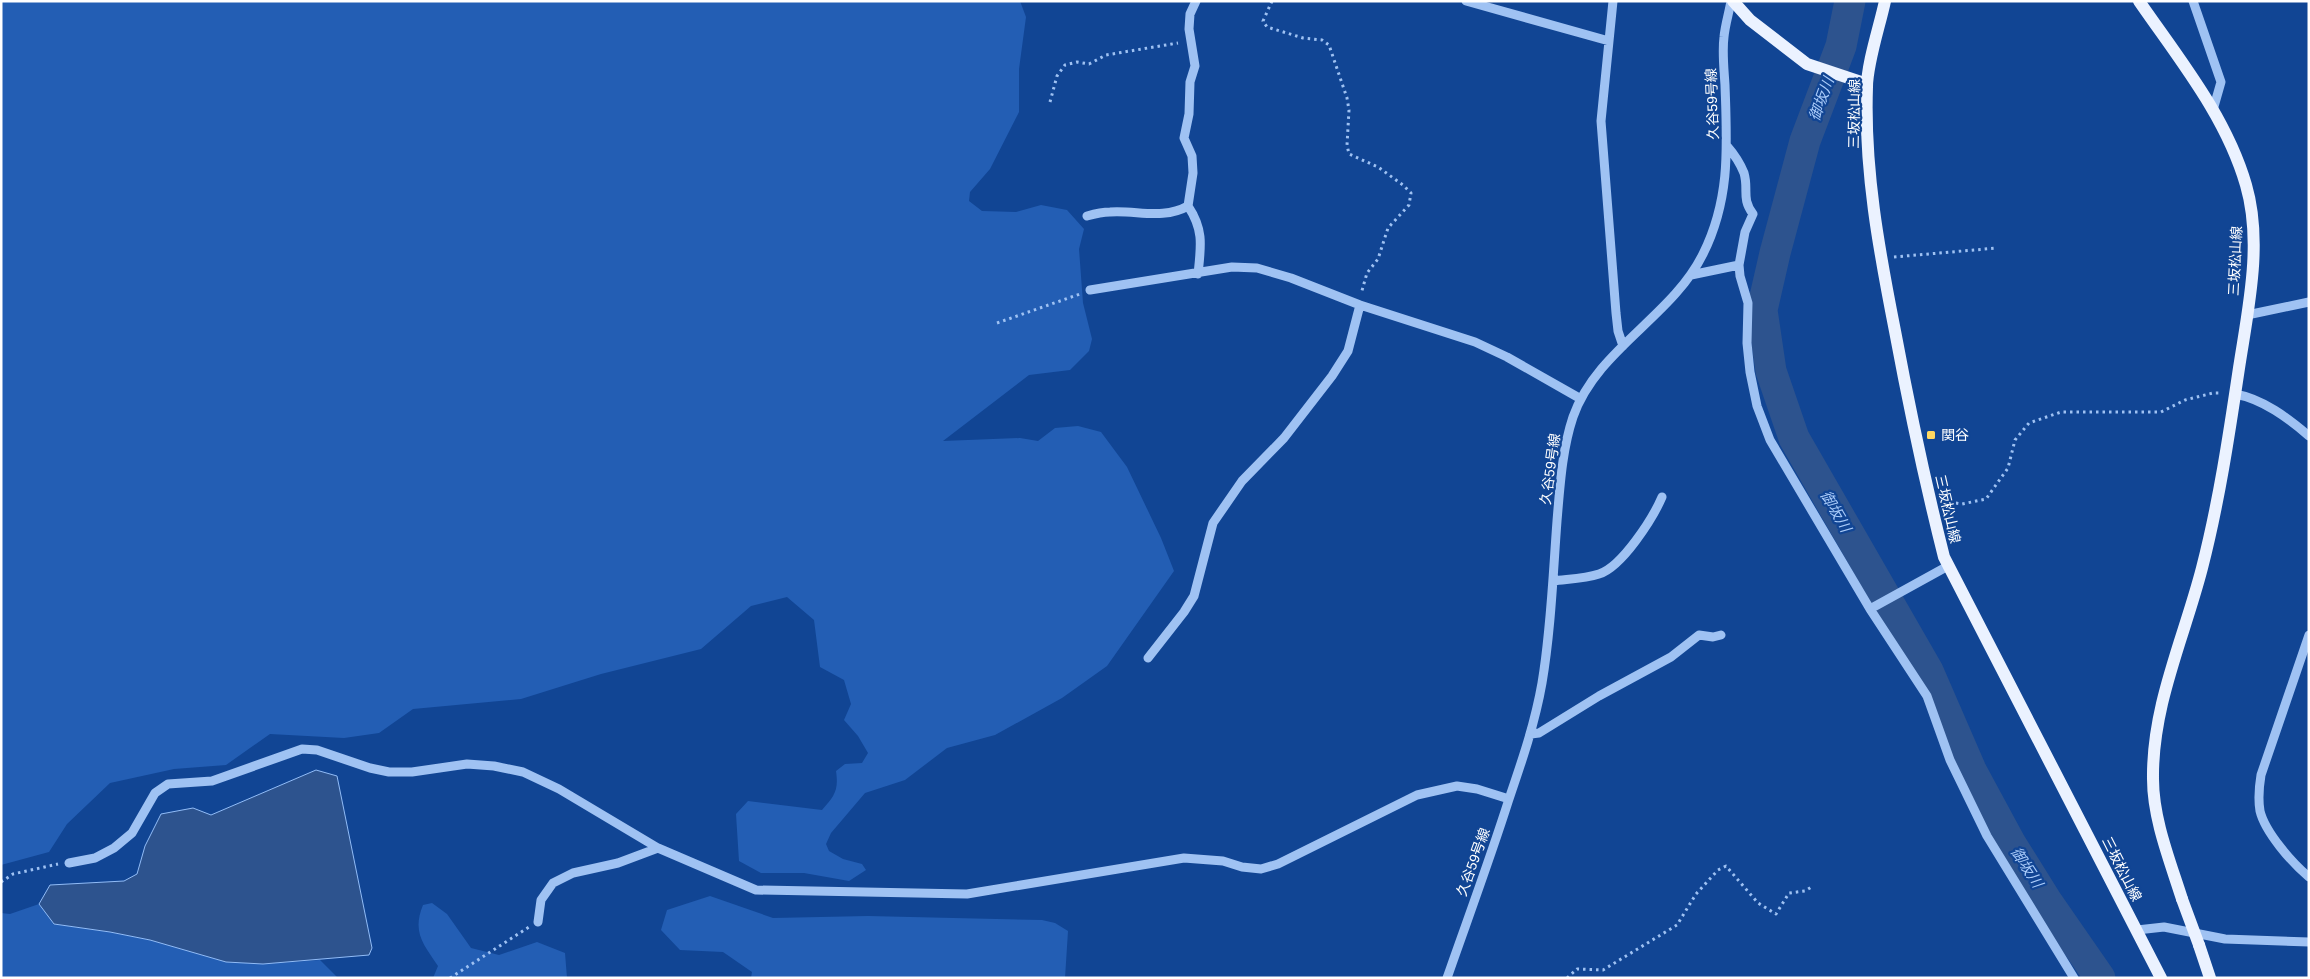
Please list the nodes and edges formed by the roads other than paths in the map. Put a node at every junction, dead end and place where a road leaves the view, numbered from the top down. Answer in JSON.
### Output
{"nodes":[{"id":1,"x":1196,"y":1,"type":"edge"},
{"id":2,"x":1466,"y":1,"type":"edge"},
{"id":3,"x":1613,"y":1,"type":"edge"},
{"id":4,"x":1732,"y":1,"type":"edge"},
{"id":5,"x":1885,"y":1,"type":"edge"},
{"id":6,"x":2139,"y":1,"type":"edge"},
{"id":7,"x":2193,"y":1,"type":"edge"},
{"id":8,"x":1609,"y":40,"type":"junction"},
{"id":9,"x":1862,"y":83,"type":"junction"},
{"id":10,"x":2213,"y":110,"type":"junction"},
{"id":11,"x":1727,"y":146,"type":"junction"},
{"id":12,"x":1188,"y":206,"type":"junction"},
{"id":13,"x":1086,"y":216,"type":"dead end"},
{"id":14,"x":1739,"y":265,"type":"junction"},
{"id":15,"x":1198,"y":274,"type":"junction"},
{"id":16,"x":1691,"y":275,"type":"junction"},
{"id":17,"x":1090,"y":290,"type":"road end"},
{"id":18,"x":2309,"y":302,"type":"edge"},
{"id":19,"x":1360,"y":305,"type":"junction"},
{"id":20,"x":2247,"y":315,"type":"junction"},
{"id":21,"x":1623,"y":346,"type":"junction"},
{"id":22,"x":2236,"y":394,"type":"junction"},
{"id":23,"x":1581,"y":399,"type":"junction"},
{"id":24,"x":2309,"y":436,"type":"edge"},
{"id":25,"x":1662,"y":497,"type":"dead end"},
{"id":26,"x":1948,"y":566,"type":"junction"},
{"id":27,"x":1552,"y":581,"type":"junction"},
{"id":28,"x":1872,"y":608,"type":"junction"},
{"id":29,"x":1721,"y":635,"type":"dead end"},
{"id":30,"x":2309,"y":635,"type":"edge"},
{"id":31,"x":1148,"y":658,"type":"dead end"},
{"id":32,"x":1531,"y":734,"type":"junction"},
{"id":33,"x":1509,"y":799,"type":"junction"},
{"id":34,"x":658,"y":848,"type":"junction"},
{"id":35,"x":69,"y":863,"type":"road end"},
{"id":36,"x":2309,"y":877,"type":"edge"},
{"id":37,"x":538,"y":922,"type":"road end"},
{"id":38,"x":2137,"y":930,"type":"junction"},
{"id":39,"x":2309,"y":942,"type":"edge"},
{"id":40,"x":1447,"y":978,"type":"edge"},
{"id":41,"x":2074,"y":978,"type":"edge"},
{"id":42,"x":2162,"y":978,"type":"edge"},
{"id":43,"x":2210,"y":978,"type":"edge"}],
"edges":[{"from":1,"to":12,"type":"street"},
{"from":2,"to":8,"type":"street"},
{"from":3,"to":8,"type":"street"},
{"from":4,"to":9,"type":"main road"},
{"from":4,"to":11,"type":"street","name":"久谷59号線"},
{"from":5,"to":9,"type":"main road","name":"三坂松山線"},
{"from":6,"to":10,"type":"main road","name":"三坂松山線"},
{"from":7,"to":10,"type":"street"},
{"from":8,"to":21,"type":"street"},
{"from":9,"to":26,"type":"main road","name":"三坂松山線"},
{"from":10,"to":20,"type":"main road","name":"三坂松山線"},
{"from":11,"to":14,"type":"street"},
{"from":11,"to":16,"type":"street","name":"久谷59号線"},
{"from":12,"to":13,"type":"street"},
{"from":12,"to":15,"type":"street"},
{"from":14,"to":16,"type":"street"},
{"from":14,"to":28,"type":"street"},
{"from":15,"to":17,"type":"street"},
{"from":15,"to":19,"type":"street"},
{"from":16,"to":21,"type":"street","name":"久谷59号線"},
{"from":18,"to":20,"type":"street"},
{"from":19,"to":23,"type":"street"},
{"from":19,"to":31,"type":"street"},
{"from":20,"to":22,"type":"main road","name":"三坂松山線"},
{"from":21,"to":23,"type":"street","name":"久谷59号線"},
{"from":22,"to":24,"type":"street"},
{"from":22,"to":43,"type":"main road","name":"三坂松山線","bridge":true},
{"from":23,"to":27,"type":"street","name":"久谷59号線"},
{"from":25,"to":27,"type":"street"},
{"from":26,"to":28,"type":"street"},
{"from":26,"to":38,"type":"main road","name":"三坂松山線"},
{"from":27,"to":32,"type":"street","name":"久谷59号線"},
{"from":28,"to":41,"type":"street"},
{"from":29,"to":32,"type":"street"},
{"from":30,"to":36,"type":"street"},
{"from":32,"to":33,"type":"street","name":"久谷59号線"},
{"from":33,"to":34,"type":"street"},
{"from":33,"to":40,"type":"street","name":"久谷59号線"},
{"from":34,"to":35,"type":"street"},
{"from":34,"to":37,"type":"street"},
{"from":38,"to":39,"type":"street"},
{"from":38,"to":42,"type":"main road","name":"三坂松山線"}]}
